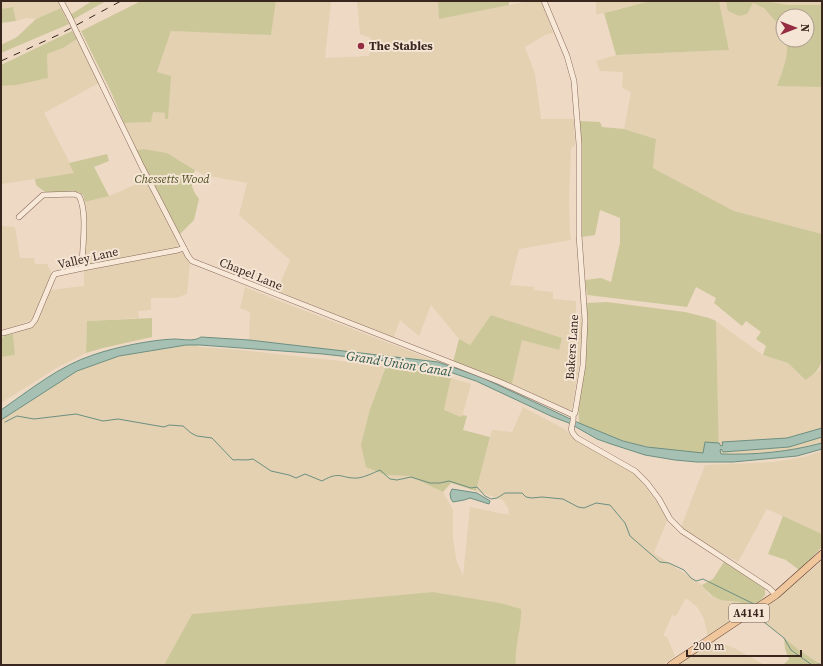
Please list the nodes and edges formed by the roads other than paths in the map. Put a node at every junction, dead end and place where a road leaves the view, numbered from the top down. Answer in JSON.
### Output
{"nodes":[{"id":1,"x":61,"y":1,"type":"edge"},
{"id":2,"x":544,"y":1,"type":"edge"},
{"id":3,"x":19,"y":216,"type":"dead end"},
{"id":4,"x":184,"y":248,"type":"junction"},
{"id":5,"x":82,"y":268,"type":"junction"},
{"id":6,"x":3,"y":333,"type":"dead end"},
{"id":7,"x":574,"y":417,"type":"junction"},
{"id":8,"x":822,"y":554,"type":"edge"},
{"id":9,"x":776,"y":595,"type":"junction"},
{"id":10,"x":671,"y":665,"type":"edge"}],
"edges":[{"from":1,"to":4,"type":"street","name":"Chapel Lane","bridge":true},
{"from":2,"to":7,"type":"street","name":"Bakers Lane"},
{"from":3,"to":5,"type":"street"},
{"from":4,"to":5,"type":"street","name":"Valley Lane"},
{"from":4,"to":7,"type":"street","name":"Chapel Lane"},
{"from":5,"to":6,"type":"street","name":"Valley Lane"},
{"from":7,"to":9,"type":"street","name":"Bakers Lane"},
{"from":8,"to":9,"type":"main road","number":"A4141"},
{"from":9,"to":10,"type":"main road","number":"A4141"}]}
